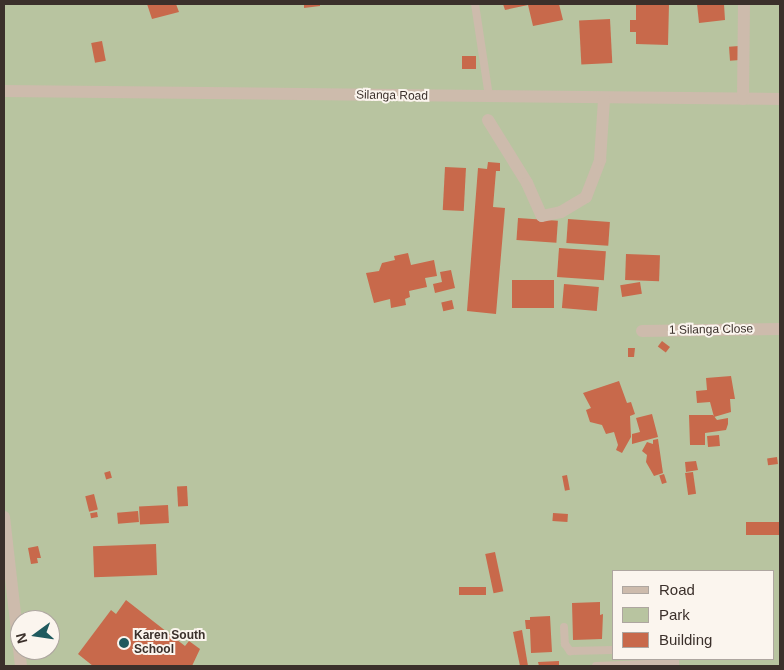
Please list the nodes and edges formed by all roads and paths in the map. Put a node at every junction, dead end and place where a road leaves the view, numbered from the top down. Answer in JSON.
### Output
{"nodes":[{"id":1,"x":475,"y":4,"type":"edge"},
{"id":2,"x":744,"y":4,"type":"edge"},
{"id":3,"x":4,"y":91,"type":"edge"},
{"id":4,"x":489,"y":97,"type":"junction"},
{"id":5,"x":604,"y":99,"type":"junction"},
{"id":6,"x":743,"y":99,"type":"junction"},
{"id":7,"x":780,"y":99,"type":"edge"},
{"id":8,"x":488,"y":120,"type":"dead end"},
{"id":9,"x":780,"y":328,"type":"edge"},
{"id":10,"x":642,"y":331,"type":"dead end"},
{"id":11,"x":4,"y":517,"type":"edge"},
{"id":12,"x":564,"y":627,"type":"dead end"},
{"id":13,"x":612,"y":650,"type":"edge"},
{"id":14,"x":673,"y":663,"type":"edge"},
{"id":15,"x":21,"y":666,"type":"edge"},
{"id":16,"x":596,"y":666,"type":"edge"}],
"edges":[{"from":1,"to":4,"type":"lane"},
{"from":2,"to":6,"type":"street"},
{"from":3,"to":4,"type":"street","name":"Silanga Road"},
{"from":4,"to":5,"type":"street","name":"Silanga Road"},
{"from":5,"to":6,"type":"street","name":"Silanga Road"},
{"from":5,"to":8,"type":"street"},
{"from":6,"to":7,"type":"street","name":"Silanga Road"},
{"from":9,"to":10,"type":"street","name":"1 Silanga Close"},
{"from":11,"to":15,"type":"street"},
{"from":12,"to":13,"type":"lane"},
{"from":14,"to":16,"type":"lane"}]}
